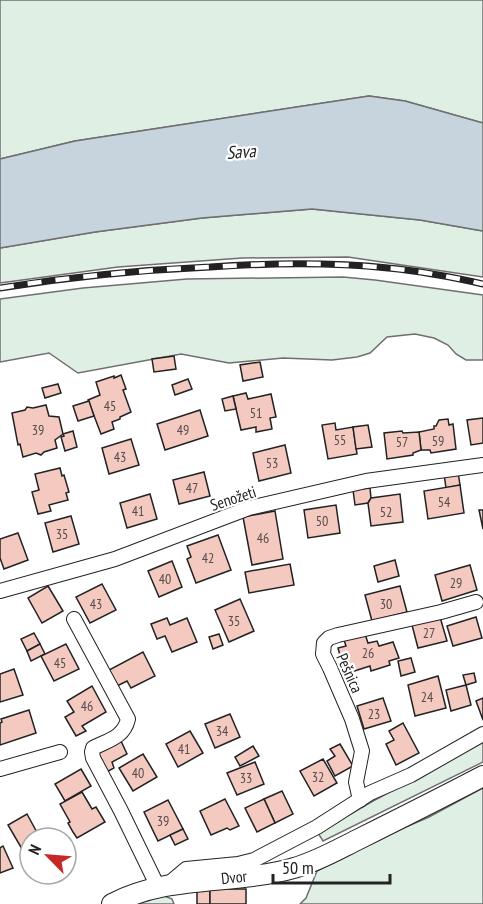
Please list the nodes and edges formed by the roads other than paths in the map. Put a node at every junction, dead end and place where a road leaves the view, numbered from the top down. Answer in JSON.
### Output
{"nodes":[{"id":1,"x":483,"y":465,"type":"edge"},
{"id":2,"x":0,"y":591,"type":"edge"},
{"id":3,"x":476,"y":602,"type":"dead end"},
{"id":4,"x":74,"y":619,"type":"dead end"},
{"id":5,"x":483,"y":734,"type":"edge"},
{"id":6,"x":60,"y":752,"type":"dead end"},
{"id":7,"x":0,"y":770,"type":"edge"},
{"id":8,"x":483,"y":776,"type":"edge"},
{"id":9,"x":360,"y":800,"type":"junction"},
{"id":10,"x":162,"y":886,"type":"junction"},
{"id":11,"x":111,"y":904,"type":"edge"}],
"edges":[{"from":1,"to":2,"type":"street","name":"Senožeti"},
{"from":3,"to":9,"type":"street","name":"Pešnica"},
{"from":4,"to":10,"type":"street"},
{"from":5,"to":9,"type":"street"},
{"from":6,"to":7,"type":"street"},
{"from":8,"to":10,"type":"street","name":"Dvor"},
{"from":9,"to":10,"type":"street"},
{"from":10,"to":11,"type":"street","name":"Dvor"}]}
